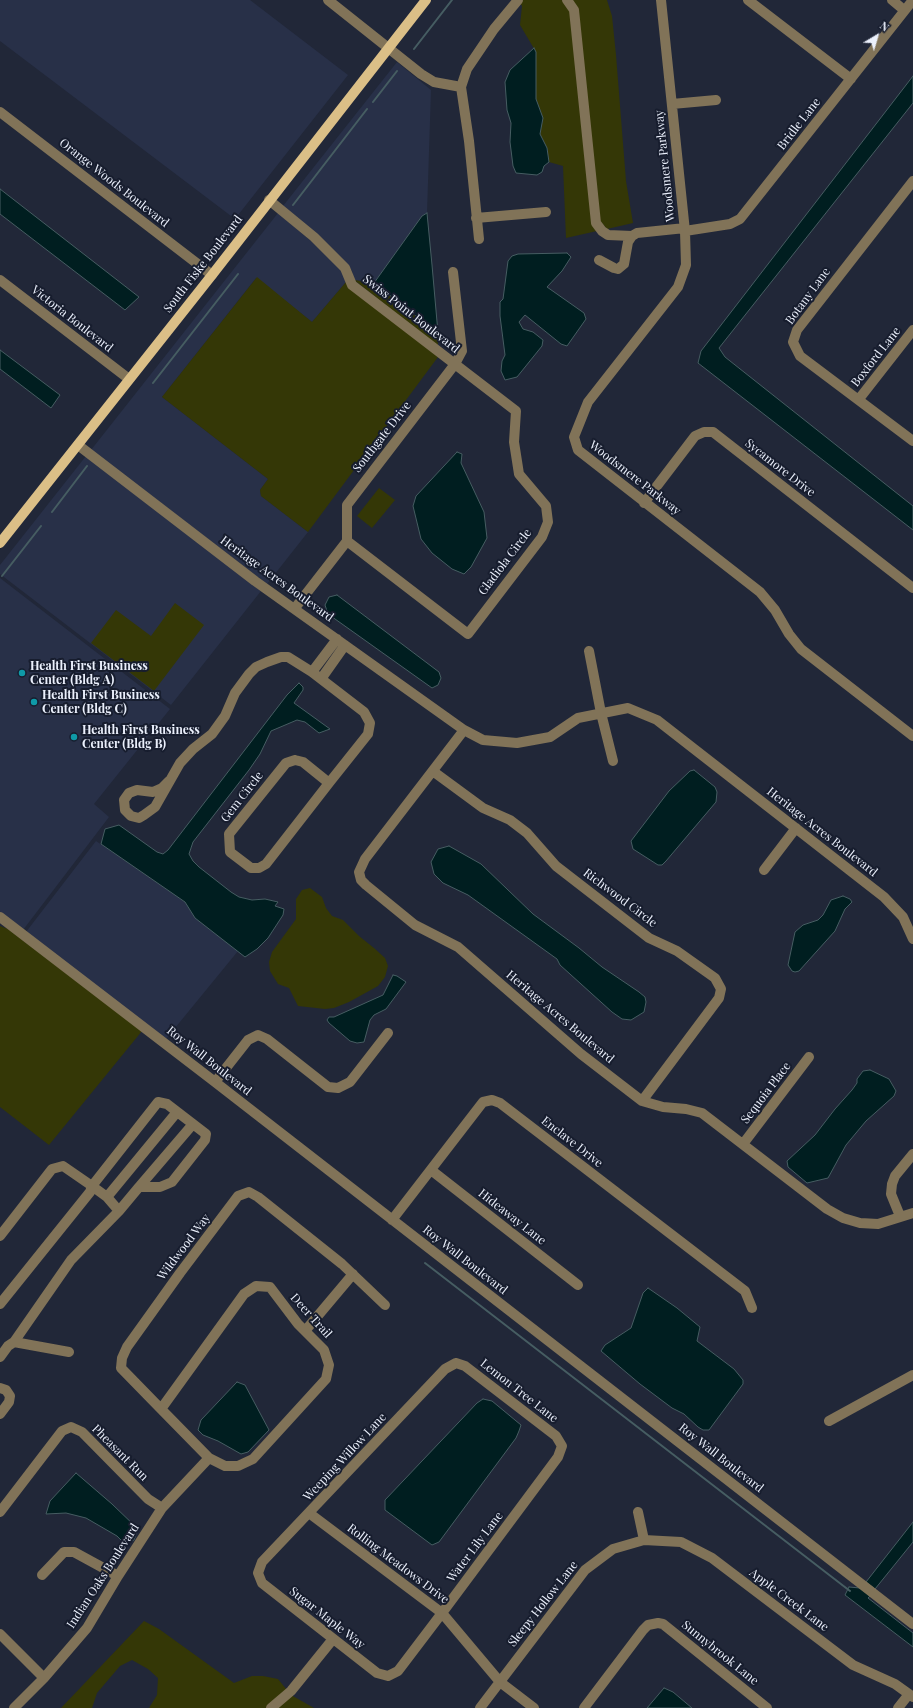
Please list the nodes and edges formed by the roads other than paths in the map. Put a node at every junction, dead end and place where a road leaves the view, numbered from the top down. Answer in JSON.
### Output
{"nodes":[{"id":1,"x":328,"y":0,"type":"edge"},
{"id":2,"x":426,"y":0,"type":"edge"},
{"id":3,"x":518,"y":0,"type":"edge"},
{"id":4,"x":567,"y":0,"type":"edge"},
{"id":5,"x":661,"y":0,"type":"edge"},
{"id":6,"x":748,"y":0,"type":"edge"},
{"id":7,"x":892,"y":0,"type":"edge"},
{"id":8,"x":913,"y":0,"type":"edge"},
{"id":9,"x":904,"y":10,"type":"junction"},
{"id":10,"x":389,"y":48,"type":"junction"},
{"id":11,"x":851,"y":79,"type":"junction"},
{"id":12,"x":461,"y":87,"type":"junction"},
{"id":13,"x":716,"y":100,"type":"dead end"},
{"id":14,"x":672,"y":104,"type":"junction"},
{"id":15,"x":0,"y":112,"type":"edge"},
{"id":16,"x":913,"y":181,"type":"edge"},
{"id":17,"x":269,"y":200,"type":"junction"},
{"id":18,"x":546,"y":212,"type":"dead end"},
{"id":19,"x":476,"y":218,"type":"junction"},
{"id":20,"x":685,"y":230,"type":"junction"},
{"id":21,"x":632,"y":236,"type":"junction"},
{"id":22,"x":478,"y":239,"type":"dead end"},
{"id":23,"x":599,"y":260,"type":"dead end"},
{"id":24,"x":453,"y":272,"type":"dead end"},
{"id":25,"x":212,"y":275,"type":"junction"},
{"id":26,"x":0,"y":280,"type":"edge"},
{"id":27,"x":913,"y":330,"type":"edge"},
{"id":28,"x":455,"y":364,"type":"junction"},
{"id":29,"x":129,"y":379,"type":"junction"},
{"id":30,"x":859,"y":399,"type":"junction"},
{"id":31,"x":913,"y":441,"type":"edge"},
{"id":32,"x":78,"y":445,"type":"junction"},
{"id":33,"x":644,"y":503,"type":"junction"},
{"id":34,"x":347,"y":542,"type":"junction"},
{"id":35,"x":0,"y":543,"type":"edge"},
{"id":36,"x":913,"y":588,"type":"edge"},
{"id":37,"x":295,"y":608,"type":"junction"},
{"id":38,"x":341,"y":642,"type":"junction"},
{"id":39,"x":589,"y":651,"type":"dead end"},
{"id":40,"x":312,"y":672,"type":"junction"},
{"id":41,"x":320,"y":679,"type":"junction"},
{"id":42,"x":601,"y":713,"type":"junction"},
{"id":43,"x":464,"y":730,"type":"junction"},
{"id":44,"x":913,"y":736,"type":"edge"},
{"id":45,"x":613,"y":761,"type":"dead end"},
{"id":46,"x":434,"y":772,"type":"junction"},
{"id":47,"x":169,"y":781,"type":"junction"},
{"id":48,"x":329,"y":782,"type":"junction"},
{"id":49,"x":796,"y":828,"type":"junction"},
{"id":50,"x":764,"y":870,"type":"dead end"},
{"id":51,"x":0,"y":917,"type":"edge"},
{"id":52,"x":913,"y":939,"type":"edge"},
{"id":53,"x":388,"y":1033,"type":"dead end"},
{"id":54,"x":809,"y":1058,"type":"dead end"},
{"id":55,"x":215,"y":1082,"type":"junction"},
{"id":56,"x":642,"y":1101,"type":"junction"},
{"id":57,"x":177,"y":1112,"type":"junction"},
{"id":58,"x":193,"y":1124,"type":"junction"},
{"id":59,"x":744,"y":1144,"type":"junction"},
{"id":60,"x":913,"y":1154,"type":"edge"},
{"id":61,"x":431,"y":1170,"type":"junction"},
{"id":62,"x":92,"y":1186,"type":"junction"},
{"id":63,"x":140,"y":1187,"type":"junction"},
{"id":64,"x":107,"y":1197,"type":"junction"},
{"id":65,"x":118,"y":1211,"type":"junction"},
{"id":66,"x":913,"y":1213,"type":"edge"},
{"id":67,"x":900,"y":1216,"type":"junction"},
{"id":68,"x":392,"y":1220,"type":"junction"},
{"id":69,"x":0,"y":1236,"type":"edge"},
{"id":70,"x":353,"y":1274,"type":"junction"},
{"id":71,"x":578,"y":1285,"type":"dead end"},
{"id":72,"x":0,"y":1304,"type":"edge"},
{"id":73,"x":385,"y":1304,"type":"dead end"},
{"id":74,"x":752,"y":1308,"type":"dead end"},
{"id":75,"x":305,"y":1331,"type":"junction"},
{"id":76,"x":14,"y":1342,"type":"junction"},
{"id":77,"x":69,"y":1352,"type":"dead end"},
{"id":78,"x":0,"y":1357,"type":"edge"},
{"id":79,"x":456,"y":1363,"type":"joint"},
{"id":80,"x":913,"y":1375,"type":"edge"},
{"id":81,"x":0,"y":1388,"type":"edge"},
{"id":82,"x":161,"y":1409,"type":"junction"},
{"id":83,"x":0,"y":1414,"type":"edge"},
{"id":84,"x":829,"y":1421,"type":"dead end"},
{"id":85,"x":562,"y":1446,"type":"joint"},
{"id":86,"x":209,"y":1458,"type":"junction"},
{"id":87,"x":162,"y":1508,"type":"junction"},
{"id":88,"x":0,"y":1512,"type":"edge"},
{"id":89,"x":638,"y":1512,"type":"dead end"},
{"id":90,"x":309,"y":1513,"type":"junction"},
{"id":91,"x":644,"y":1540,"type":"junction"},
{"id":92,"x":258,"y":1573,"type":"joint"},
{"id":93,"x":42,"y":1575,"type":"dead end"},
{"id":94,"x":118,"y":1576,"type":"junction"},
{"id":95,"x":442,"y":1613,"type":"junction"},
{"id":96,"x":913,"y":1624,"type":"edge"},
{"id":97,"x":0,"y":1634,"type":"edge"},
{"id":98,"x":333,"y":1639,"type":"junction"},
{"id":99,"x":388,"y":1676,"type":"joint"},
{"id":100,"x":44,"y":1678,"type":"junction"},
{"id":101,"x":500,"y":1682,"type":"junction"},
{"id":102,"x":911,"y":1695,"type":"edge"},
{"id":103,"x":14,"y":1708,"type":"edge"},
{"id":104,"x":272,"y":1708,"type":"edge"},
{"id":105,"x":480,"y":1708,"type":"edge"},
{"id":106,"x":534,"y":1708,"type":"edge"},
{"id":107,"x":584,"y":1708,"type":"edge"},
{"id":108,"x":768,"y":1708,"type":"edge"},
{"id":109,"x":898,"y":1708,"type":"edge"}],
"edges":[{"from":1,"to":10,"type":"street"},
{"from":2,"to":10,"type":"main road","name":"South Fiske Boulevard"},
{"from":3,"to":12,"type":"street"},
{"from":4,"to":21,"type":"street","name":"Bridle Lane"},
{"from":5,"to":14,"type":"street","name":"Woodsmere Parkway"},
{"from":6,"to":11,"type":"street"},
{"from":7,"to":9,"type":"street"},
{"from":8,"to":9,"type":"street","name":"Bridle Lane"},
{"from":9,"to":11,"type":"street","name":"Bridle Lane"},
{"from":10,"to":12,"type":"street"},
{"from":10,"to":17,"type":"main road","name":"South Fiske Boulevard"},
{"from":11,"to":20,"type":"street","name":"Bridle Lane"},
{"from":12,"to":19,"type":"street"},
{"from":13,"to":14,"type":"street"},
{"from":14,"to":20,"type":"street","name":"Woodsmere Parkway"},
{"from":15,"to":25,"type":"street","name":"Orange Woods Boulevard"},
{"from":16,"to":30,"type":"street","name":"Botany Lane"},
{"from":17,"to":25,"type":"main road","name":"South Fiske Boulevard"},
{"from":17,"to":28,"type":"street","name":"Swiss Point Boulevard"},
{"from":18,"to":19,"type":"street"},
{"from":19,"to":22,"type":"street"},
{"from":20,"to":21,"type":"street","name":"Bridle Lane"},
{"from":20,"to":33,"type":"street","name":"Woodsmere Parkway"},
{"from":21,"to":23,"type":"street"},
{"from":24,"to":28,"type":"street","name":"Southgate Drive"},
{"from":25,"to":29,"type":"main road","name":"South Fiske Boulevard"},
{"from":26,"to":29,"type":"street","name":"Victoria Boulevard"},
{"from":27,"to":30,"type":"street","name":"Boxford Lane"},
{"from":28,"to":34,"type":"street","name":"Southgate Drive"},
{"from":28,"to":34,"type":"street","name":"Gladiola Circle"},
{"from":29,"to":32,"type":"main road","name":"South Fiske Boulevard"},
{"from":30,"to":31,"type":"street","name":"Botany Lane"},
{"from":32,"to":35,"type":"main road","name":"South Fiske Boulevard"},
{"from":32,"to":37,"type":"street","name":"Heritage Acres Boulevard"},
{"from":33,"to":36,"type":"street","name":"Sycamore Drive"},
{"from":33,"to":44,"type":"street","name":"Woodsmere Parkway"},
{"from":34,"to":37,"type":"street"},
{"from":37,"to":38,"type":"street","name":"Heritage Acres Boulevard"},
{"from":38,"to":40,"type":"street"},
{"from":38,"to":41,"type":"street"},
{"from":38,"to":43,"type":"street","name":"Heritage Acres Boulevard"},
{"from":39,"to":42,"type":"street"},
{"from":40,"to":41,"type":"street","name":"Gem Circle"},
{"from":40,"to":47,"type":"street","name":"Gem Circle"},
{"from":41,"to":48,"type":"street","name":"Gem Circle"},
{"from":42,"to":43,"type":"street","name":"Heritage Acres Boulevard"},
{"from":42,"to":45,"type":"street"},
{"from":42,"to":49,"type":"street","name":"Heritage Acres Boulevard"},
{"from":43,"to":46,"type":"street","name":"Heritage Acres Boulevard"},
{"from":46,"to":56,"type":"street","name":"Heritage Acres Boulevard"},
{"from":46,"to":56,"type":"street","name":"Richwood Circle"},
{"from":47,"to":47,"type":"street"},
{"from":48,"to":48,"type":"street","name":"Gem Circle"},
{"from":49,"to":50,"type":"street"},
{"from":49,"to":52,"type":"street","name":"Heritage Acres Boulevard"},
{"from":51,"to":55,"type":"street","name":"Roy Wall Boulevard"},
{"from":53,"to":55,"type":"street"},
{"from":54,"to":59,"type":"street","name":"Sequoia Place"},
{"from":55,"to":68,"type":"street","name":"Roy Wall Boulevard"},
{"from":56,"to":59,"type":"street","name":"Heritage Acres Boulevard"},
{"from":57,"to":58,"type":"street"},
{"from":57,"to":62,"type":"street"},
{"from":57,"to":64,"type":"street"},
{"from":58,"to":63,"type":"street"},
{"from":58,"to":63,"type":"street"},
{"from":59,"to":67,"type":"street","name":"Heritage Acres Boulevard"},
{"from":60,"to":67,"type":"street"},
{"from":61,"to":68,"type":"street","name":"Enclave Drive"},
{"from":61,"to":71,"type":"street","name":"Hideaway Lane"},
{"from":61,"to":74,"type":"street","name":"Enclave Drive"},
{"from":62,"to":64,"type":"street"},
{"from":62,"to":69,"type":"street"},
{"from":62,"to":72,"type":"street"},
{"from":63,"to":65,"type":"street"},
{"from":64,"to":65,"type":"street"},
{"from":65,"to":76,"type":"street"},
{"from":66,"to":67,"type":"street","name":"Heritage Acres Boulevard"},
{"from":68,"to":96,"type":"street","name":"Roy Wall Boulevard"},
{"from":70,"to":73,"type":"street","name":"Wildwood Way"},
{"from":70,"to":75,"type":"street"},
{"from":70,"to":82,"type":"street","name":"Wildwood Way"},
{"from":75,"to":82,"type":"street","name":"Deer Trail"},
{"from":75,"to":86,"type":"street","name":"Deer Trail"},
{"from":76,"to":77,"type":"street"},
{"from":76,"to":78,"type":"street"},
{"from":79,"to":85,"type":"street","name":"Lemon Tree Lane"},
{"from":79,"to":90,"type":"street","name":"Weeping Willow Lane"},
{"from":80,"to":84,"type":"street"},
{"from":81,"to":83,"type":"street"},
{"from":82,"to":86,"type":"street","name":"Wildwood Way"},
{"from":85,"to":95,"type":"street","name":"Water Lily Lane"},
{"from":86,"to":87,"type":"street","name":"Indian Oaks Boulevard"},
{"from":87,"to":88,"type":"street","name":"Pheasant Run"},
{"from":87,"to":94,"type":"street","name":"Indian Oaks Boulevard"},
{"from":89,"to":91,"type":"street"},
{"from":90,"to":92,"type":"street","name":"Weeping Willow Lane"},
{"from":90,"to":95,"type":"street","name":"Rolling Meadows Drive"},
{"from":91,"to":101,"type":"street","name":"Sleepy Hollow Lane"},
{"from":91,"to":102,"type":"street","name":"Apple Creek Lane"},
{"from":92,"to":98,"type":"street","name":"Sugar Maple Way"},
{"from":93,"to":94,"type":"street"},
{"from":94,"to":100,"type":"street","name":"Indian Oaks Boulevard"},
{"from":95,"to":99,"type":"street","name":"Water Lily Lane"},
{"from":95,"to":101,"type":"street","name":"Rolling Meadows Drive"},
{"from":97,"to":100,"type":"street"},
{"from":98,"to":99,"type":"street","name":"Sugar Maple Way"},
{"from":98,"to":104,"type":"street"},
{"from":100,"to":103,"type":"street","name":"Indian Oaks Boulevard"},
{"from":101,"to":105,"type":"street","name":"Sleepy Hollow Lane"},
{"from":101,"to":106,"type":"street","name":"Rolling Meadows Drive"},
{"from":102,"to":109,"type":"street"},
{"from":107,"to":108,"type":"street","name":"Sunnybrook Lane"}]}
